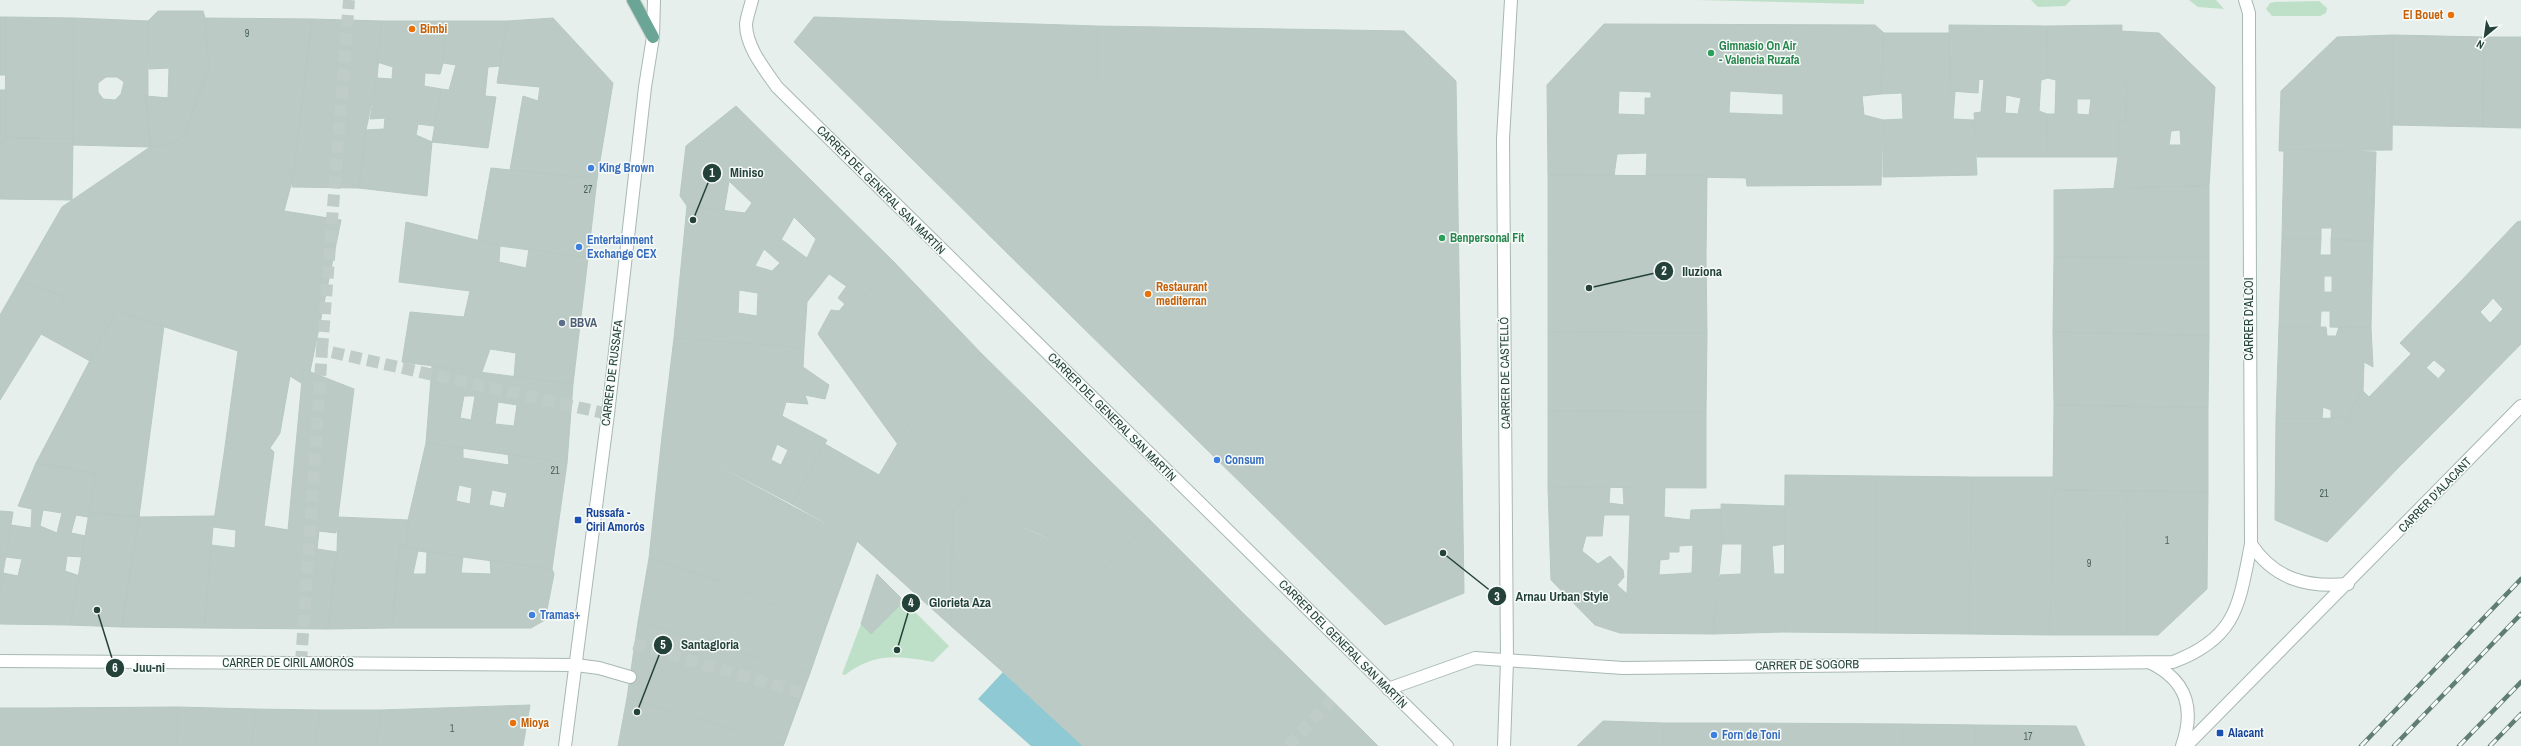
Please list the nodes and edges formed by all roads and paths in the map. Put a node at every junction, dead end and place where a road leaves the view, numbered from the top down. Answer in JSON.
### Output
{"nodes":[{"id":1,"x":633,"y":0,"type":"edge"},
{"id":2,"x":654,"y":0,"type":"edge"},
{"id":3,"x":752,"y":0,"type":"edge"},
{"id":4,"x":1511,"y":0,"type":"edge"},
{"id":5,"x":2245,"y":0,"type":"edge"},
{"id":6,"x":653,"y":37,"type":"junction"},
{"id":7,"x":2521,"y":406,"type":"edge"},
{"id":8,"x":2251,"y":544,"type":"junction"},
{"id":9,"x":2348,"y":584,"type":"junction"},
{"id":10,"x":2222,"y":632,"type":"joint"},
{"id":11,"x":0,"y":661,"type":"edge"},
{"id":12,"x":1507,"y":661,"type":"junction"},
{"id":13,"x":2149,"y":661,"type":"junction"},
{"id":14,"x":576,"y":665,"type":"junction"},
{"id":15,"x":630,"y":678,"type":"dead end"},
{"id":16,"x":1388,"y":689,"type":"junction"},
{"id":17,"x":565,"y":746,"type":"edge"},
{"id":18,"x":1448,"y":746,"type":"edge"},
{"id":19,"x":1504,"y":746,"type":"edge"},
{"id":20,"x":2182,"y":746,"type":"edge"},
{"id":21,"x":2186,"y":746,"type":"edge"}],
"edges":[{"from":1,"to":6,"type":"main road"},
{"from":2,"to":6,"type":"street","name":"CARRER DE RUSSAFA"},
{"from":3,"to":16,"type":"street","name":"CARRER DEL GENERAL SAN MARTÍN"},
{"from":4,"to":12,"type":"street","name":"CARRER DE CASTELLÓ"},
{"from":5,"to":8,"type":"street","name":"CARRER D'ALCOI"},
{"from":6,"to":14,"type":"street","name":"CARRER DE RUSSAFA"},
{"from":7,"to":9,"type":"street","name":"CARRER D'ALACANT"},
{"from":8,"to":9,"type":"street"},
{"from":8,"to":10,"type":"street","name":"CARRER D'ALCOI"},
{"from":9,"to":21,"type":"street","name":"CARRER D'ALACANT"},
{"from":10,"to":13,"type":"street","name":"CARRER DE SOGORB"},
{"from":11,"to":14,"type":"street","name":"CARRER DE CIRIL AMORÓS"},
{"from":12,"to":13,"type":"street","name":"CARRER DE SOGORB"},
{"from":12,"to":16,"type":"street","name":"CARRER DE SOGORB"},
{"from":12,"to":19,"type":"street","name":"CARRER DE CASTELLÓ"},
{"from":13,"to":20,"type":"street"},
{"from":14,"to":15,"type":"street","name":"CARRER DE CIRIL AMORÓS"},
{"from":14,"to":17,"type":"street","name":"CARRER DE RUSSAFA"},
{"from":16,"to":18,"type":"street","name":"CARRER DEL GENERAL SAN MARTÍN"}]}
